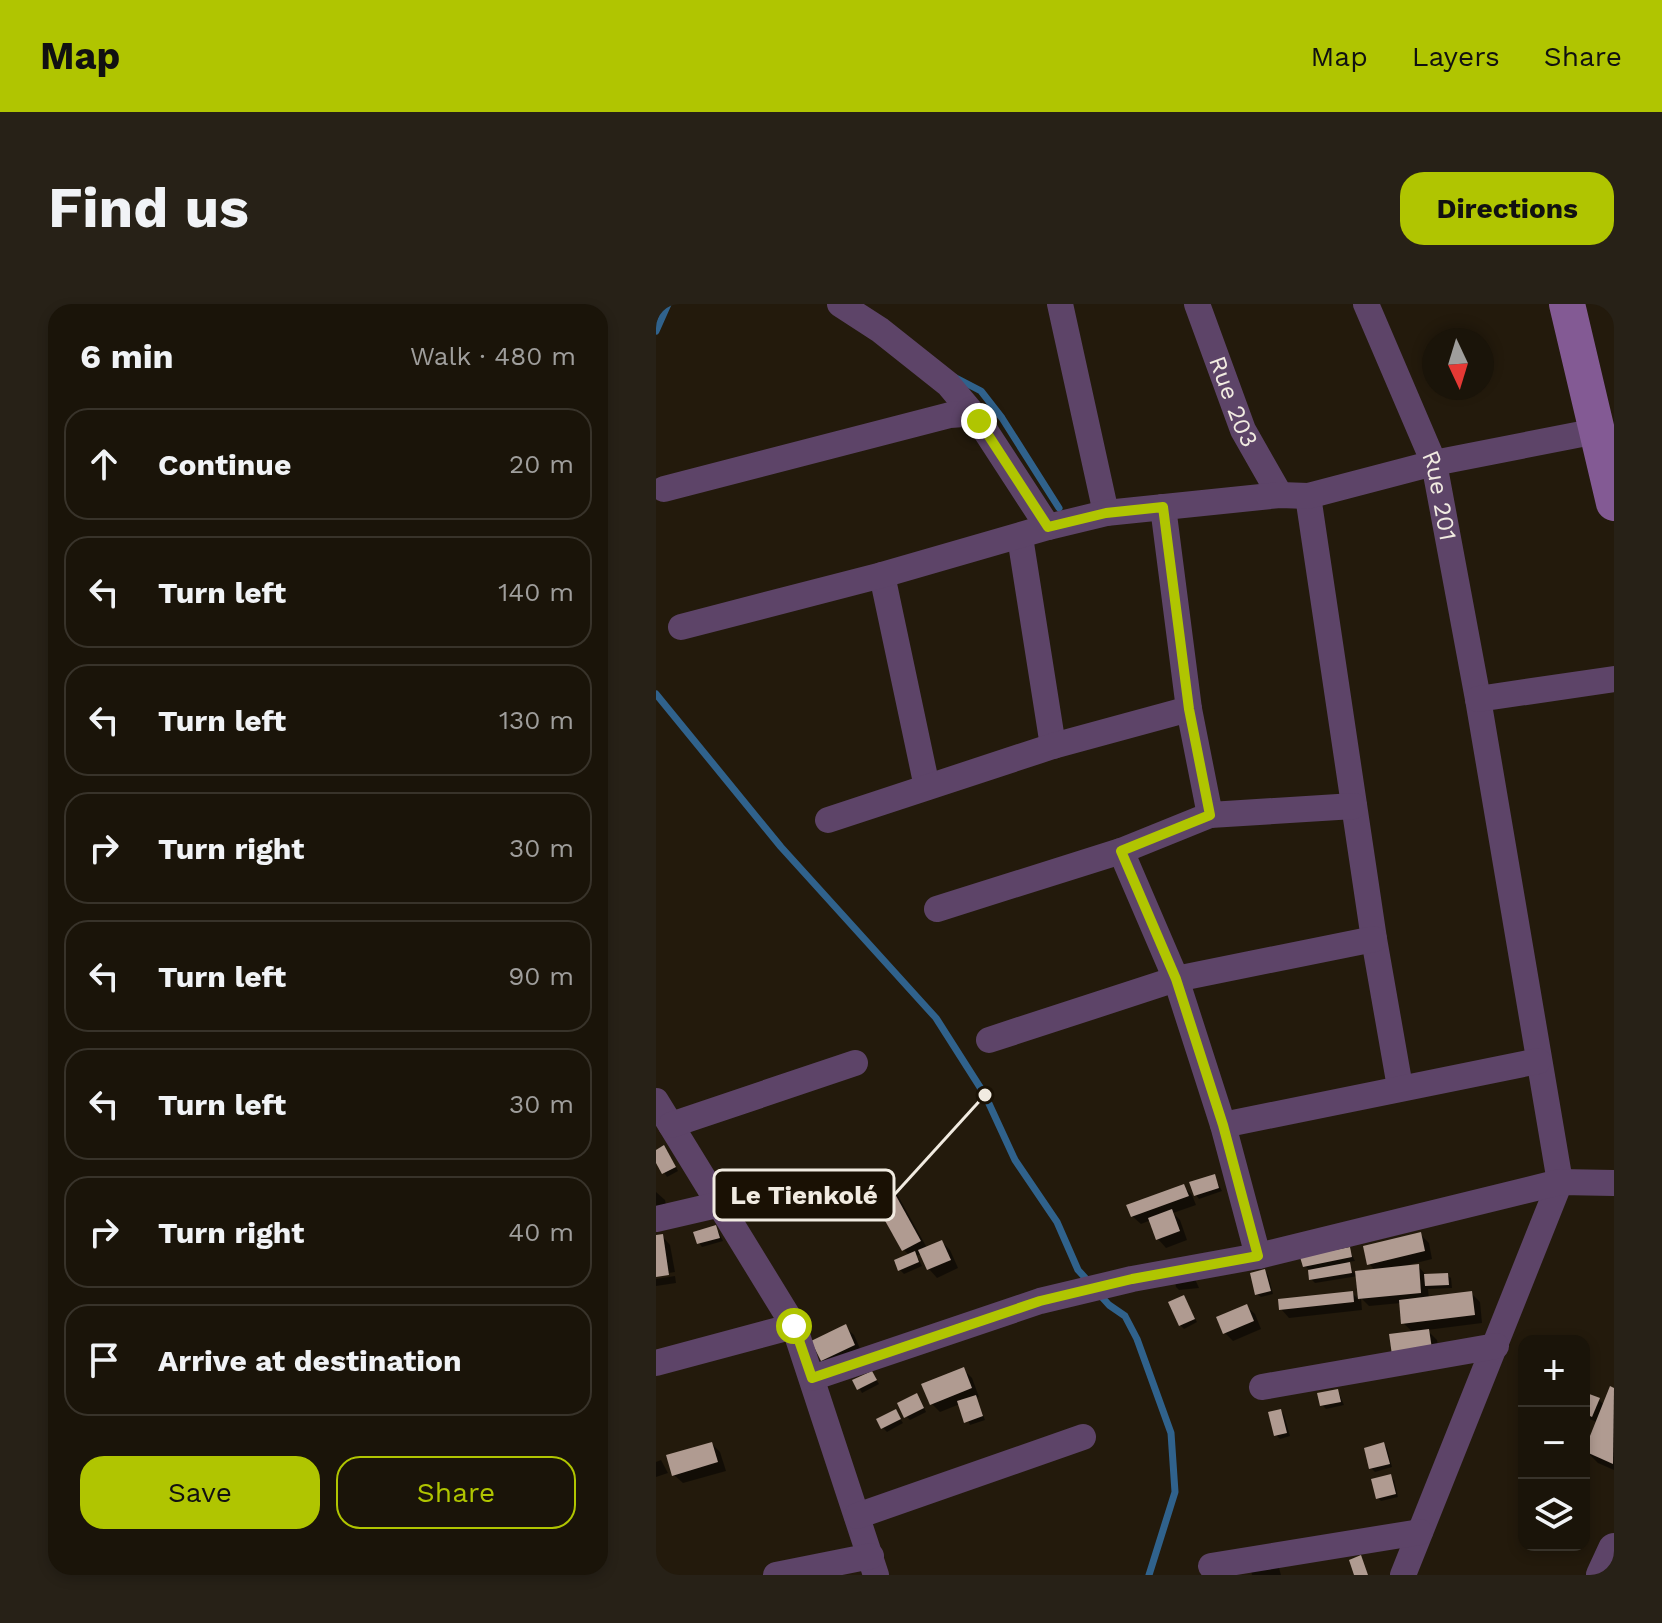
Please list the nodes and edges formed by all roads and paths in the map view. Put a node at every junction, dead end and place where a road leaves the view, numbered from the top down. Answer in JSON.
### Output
{"nodes":[{"id":1,"x":840,"y":304,"type":"edge"},
{"id":2,"x":1060,"y":304,"type":"edge"},
{"id":3,"x":1197,"y":304,"type":"edge"},
{"id":4,"x":1366,"y":304,"type":"edge"},
{"id":5,"x":1567,"y":304,"type":"edge"},
{"id":6,"x":1601,"y":417,"type":"edge"},
{"id":7,"x":979,"y":421,"type":"junction"},
{"id":8,"x":1434,"y":463,"type":"junction"},
{"id":9,"x":664,"y":489,"type":"dead end"},
{"id":10,"x":1280,"y":495,"type":"junction"},
{"id":11,"x":1308,"y":496,"type":"junction"},
{"id":12,"x":1614,"y":503,"type":"edge"},
{"id":13,"x":1163,"y":507,"type":"junction"},
{"id":14,"x":1106,"y":513,"type":"junction"},
{"id":15,"x":1048,"y":527,"type":"junction"},
{"id":16,"x":1020,"y":537,"type":"junction"},
{"id":17,"x":882,"y":575,"type":"junction"},
{"id":18,"x":681,"y":627,"type":"dead end"},
{"id":19,"x":1614,"y":679,"type":"edge"},
{"id":20,"x":1478,"y":699,"type":"junction"},
{"id":21,"x":1189,"y":709,"type":"junction"},
{"id":22,"x":1053,"y":746,"type":"junction"},
{"id":23,"x":927,"y":787,"type":"junction"},
{"id":24,"x":1354,"y":806,"type":"junction"},
{"id":25,"x":1210,"y":815,"type":"junction"},
{"id":26,"x":828,"y":820,"type":"dead end"},
{"id":27,"x":1121,"y":851,"type":"junction"},
{"id":28,"x":937,"y":909,"type":"dead end"},
{"id":29,"x":1374,"y":939,"type":"junction"},
{"id":30,"x":1176,"y":979,"type":"junction"},
{"id":31,"x":989,"y":1040,"type":"dead end"},
{"id":32,"x":1538,"y":1061,"type":"junction"},
{"id":33,"x":855,"y":1063,"type":"dead end"},
{"id":34,"x":1400,"y":1087,"type":"junction"},
{"id":35,"x":656,"y":1101,"type":"edge"},
{"id":36,"x":671,"y":1125,"type":"junction"},
{"id":37,"x":1223,"y":1125,"type":"junction"},
{"id":38,"x":1560,"y":1182,"type":"junction"},
{"id":39,"x":1614,"y":1183,"type":"edge"},
{"id":40,"x":721,"y":1204,"type":"junction"},
{"id":41,"x":656,"y":1219,"type":"edge"},
{"id":42,"x":1258,"y":1256,"type":"junction"},
{"id":43,"x":794,"y":1326,"type":"junction"},
{"id":44,"x":1496,"y":1346,"type":"junction"},
{"id":45,"x":656,"y":1363,"type":"edge"},
{"id":46,"x":812,"y":1378,"type":"junction"},
{"id":47,"x":1262,"y":1387,"type":"dead end"},
{"id":48,"x":1083,"y":1437,"type":"dead end"},
{"id":49,"x":857,"y":1516,"type":"junction"},
{"id":50,"x":1420,"y":1532,"type":"junction"},
{"id":51,"x":1614,"y":1549,"type":"edge"},
{"id":52,"x":874,"y":1566,"type":"edge"},
{"id":53,"x":1211,"y":1566,"type":"dead end"},
{"id":54,"x":776,"y":1575,"type":"edge"},
{"id":55,"x":1404,"y":1575,"type":"edge"},
{"id":56,"x":1602,"y":1575,"type":"edge"}],
"edges":[{"from":1,"to":7,"type":"street"},
{"from":2,"to":14,"type":"street"},
{"from":3,"to":10,"type":"street","name":"Rue 203"},
{"from":4,"to":8,"type":"street","name":"Rue 201"},
{"from":5,"to":6,"type":"main road"},
{"from":6,"to":8,"type":"street"},
{"from":6,"to":12,"type":"main road"},
{"from":7,"to":9,"type":"street"},
{"from":7,"to":15,"type":"street"},
{"from":8,"to":11,"type":"street"},
{"from":8,"to":20,"type":"street","name":"Rue 201"},
{"from":10,"to":11,"type":"street"},
{"from":10,"to":13,"type":"street"},
{"from":11,"to":24,"type":"street"},
{"from":13,"to":14,"type":"street"},
{"from":13,"to":21,"type":"street"},
{"from":14,"to":15,"type":"street"},
{"from":15,"to":16,"type":"street"},
{"from":16,"to":17,"type":"street"},
{"from":16,"to":22,"type":"street"},
{"from":17,"to":18,"type":"street"},
{"from":17,"to":23,"type":"street"},
{"from":19,"to":20,"type":"street"},
{"from":20,"to":32,"type":"street","name":"Rue 201"},
{"from":21,"to":22,"type":"street"},
{"from":21,"to":25,"type":"street"},
{"from":22,"to":23,"type":"street"},
{"from":23,"to":26,"type":"street"},
{"from":24,"to":25,"type":"street"},
{"from":24,"to":29,"type":"street"},
{"from":25,"to":27,"type":"street"},
{"from":27,"to":28,"type":"street"},
{"from":27,"to":30,"type":"street"},
{"from":29,"to":30,"type":"street"},
{"from":29,"to":34,"type":"street"},
{"from":30,"to":31,"type":"street"},
{"from":30,"to":37,"type":"street"},
{"from":32,"to":34,"type":"street"},
{"from":32,"to":38,"type":"street","name":"Rue 201"},
{"from":33,"to":36,"type":"street"},
{"from":34,"to":37,"type":"street"},
{"from":35,"to":36,"type":"street"},
{"from":36,"to":40,"type":"street"},
{"from":37,"to":42,"type":"street"},
{"from":38,"to":39,"type":"street"},
{"from":38,"to":42,"type":"street"},
{"from":38,"to":44,"type":"street"},
{"from":40,"to":41,"type":"street"},
{"from":40,"to":43,"type":"street"},
{"from":42,"to":46,"type":"street"},
{"from":43,"to":45,"type":"street"},
{"from":43,"to":46,"type":"street"},
{"from":44,"to":47,"type":"street"},
{"from":44,"to":50,"type":"street"},
{"from":46,"to":49,"type":"street"},
{"from":48,"to":49,"type":"street"},
{"from":49,"to":52,"type":"street"},
{"from":50,"to":53,"type":"street"},
{"from":50,"to":55,"type":"street"},
{"from":51,"to":56,"type":"street"},
{"from":52,"to":54,"type":"street"}]}
